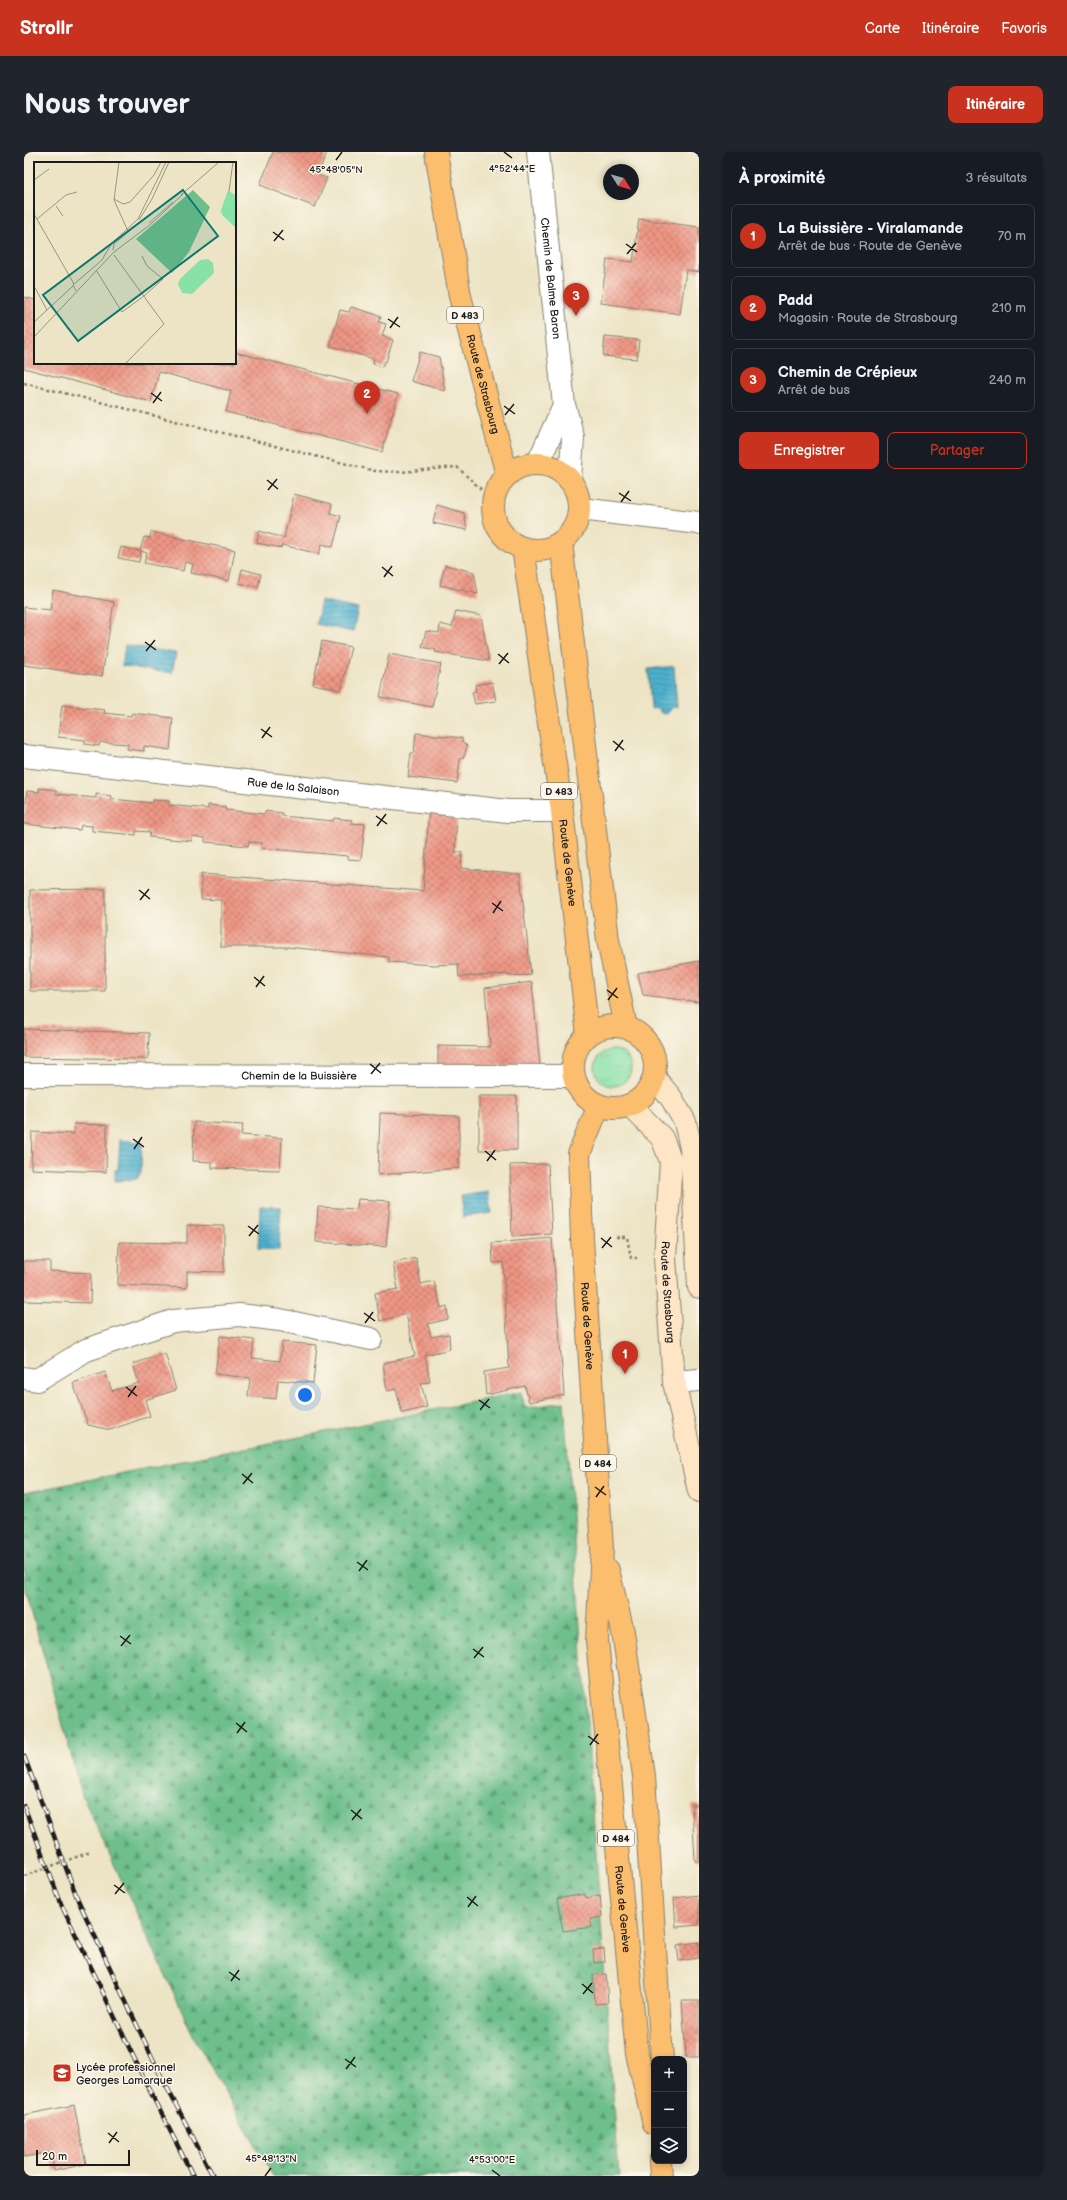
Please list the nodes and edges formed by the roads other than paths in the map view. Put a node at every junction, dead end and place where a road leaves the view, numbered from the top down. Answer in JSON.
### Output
{"nodes":[{"id":1,"x":436,"y":152,"type":"edge"},
{"id":2,"x":538,"y":152,"type":"edge"},
{"id":3,"x":564,"y":405,"type":"junction"},
{"id":4,"x":538,"y":463,"type":"junction"},
{"id":5,"x":507,"y":475,"type":"junction"},
{"id":6,"x":570,"y":480,"type":"junction"},
{"id":7,"x":580,"y":509,"type":"junction"},
{"id":8,"x":699,"y":523,"type":"edge"},
{"id":9,"x":562,"y":542,"type":"junction"},
{"id":10,"x":523,"y":548,"type":"junction"},
{"id":11,"x":24,"y":756,"type":"edge"},
{"id":12,"x":562,"y":811,"type":"junction"},
{"id":13,"x":626,"y":1027,"type":"junction"},
{"id":14,"x":588,"y":1035,"type":"junction"},
{"id":15,"x":24,"y":1075,"type":"edge"},
{"id":16,"x":573,"y":1076,"type":"junction"},
{"id":17,"x":654,"y":1077,"type":"junction"},
{"id":18,"x":599,"y":1105,"type":"junction"},
{"id":19,"x":630,"y":1105,"type":"junction"},
{"id":20,"x":699,"y":1287,"type":"edge"},
{"id":21,"x":371,"y":1339,"type":"dead end"},
{"id":22,"x":24,"y":1378,"type":"edge"},
{"id":23,"x":699,"y":1380,"type":"edge"},
{"id":24,"x":674,"y":1382,"type":"junction"},
{"id":25,"x":699,"y":1492,"type":"edge"},
{"id":26,"x":602,"y":1549,"type":"junction"},
{"id":27,"x":662,"y":2056,"type":"edge"},
{"id":28,"x":651,"y":2112,"type":"edge"},
{"id":29,"x":660,"y":2164,"type":"edge"},
{"id":30,"x":661,"y":2176,"type":"edge"}],
"edges":[{"from":1,"to":5,"type":"main road","name":"Route de Strasbourg","number":"D 483"},
{"from":2,"to":3,"type":"street","name":"Chemin de Balme Baron"},
{"from":3,"to":4,"type":"street"},
{"from":3,"to":6,"type":"street","name":"Chemin de Balme Baron"},
{"from":4,"to":5,"type":"main road"},
{"from":4,"to":6,"type":"main road"},
{"from":5,"to":10,"type":"main road"},
{"from":6,"to":7,"type":"main road"},
{"from":7,"to":8,"type":"street"},
{"from":7,"to":9,"type":"main road"},
{"from":9,"to":10,"type":"main road"},
{"from":9,"to":13,"type":"main road","number":"D 483"},
{"from":10,"to":12,"type":"main road","name":"Route de Genève","number":"D 483"},
{"from":11,"to":12,"type":"street","name":"Rue de la Salaison"},
{"from":12,"to":14,"type":"main road","name":"Route de Genève","number":"D 483"},
{"from":13,"to":14,"type":"main road"},
{"from":13,"to":17,"type":"main road"},
{"from":14,"to":16,"type":"main road"},
{"from":15,"to":16,"type":"street","name":"Chemin de la Buissière"},
{"from":16,"to":18,"type":"main road"},
{"from":17,"to":19,"type":"main road"},
{"from":17,"to":20,"type":"main road"},
{"from":18,"to":19,"type":"main road"},
{"from":18,"to":26,"type":"main road","name":"Route de Genève","number":"D 484"},
{"from":19,"to":24,"type":"main road","name":"Route de Strasbourg"},
{"from":21,"to":22,"type":"street"},
{"from":23,"to":24,"type":"street"},
{"from":24,"to":25,"type":"main road","name":"Route de Strasbourg"},
{"from":26,"to":27,"type":"main road","name":"Route de Genève","number":"D 484"},
{"from":26,"to":28,"type":"main road","name":"Route de Genève","number":"D 484"},
{"from":29,"to":30,"type":"main road"}]}
